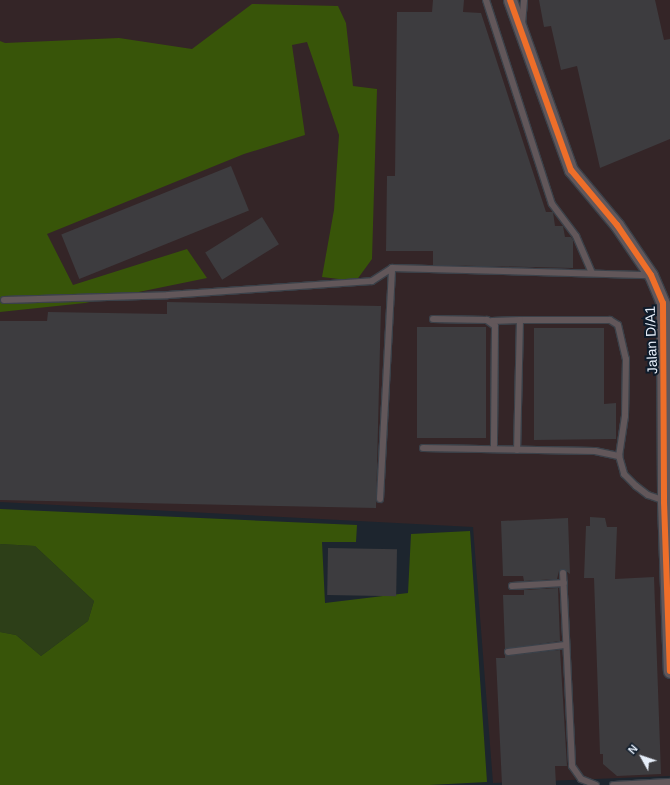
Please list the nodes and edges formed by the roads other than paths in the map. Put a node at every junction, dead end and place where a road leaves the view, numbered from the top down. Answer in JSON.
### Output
{"nodes":[{"id":1,"x":486,"y":0,"type":"edge"},
{"id":2,"x":510,"y":0,"type":"edge"},
{"id":3,"x":524,"y":0,"type":"edge"},
{"id":4,"x":522,"y":30,"type":"junction"},
{"id":5,"x":392,"y":268,"type":"junction"},
{"id":6,"x":592,"y":273,"type":"junction"},
{"id":7,"x":652,"y":275,"type":"junction"},
{"id":8,"x":4,"y":300,"type":"dead end"},
{"id":9,"x":433,"y":318,"type":"dead end"},
{"id":10,"x":520,"y":320,"type":"junction"},
{"id":11,"x":492,"y":321,"type":"junction"},
{"id":12,"x":423,"y":448,"type":"dead end"},
{"id":13,"x":494,"y":449,"type":"junction"},
{"id":14,"x":517,"y":450,"type":"junction"},
{"id":15,"x":619,"y":456,"type":"junction"},
{"id":16,"x":380,"y":499,"type":"dead end"},
{"id":17,"x":667,"y":501,"type":"edge"},
{"id":18,"x":563,"y":573,"type":"dead end"},
{"id":19,"x":564,"y":583,"type":"junction"},
{"id":20,"x":512,"y":586,"type":"dead end"},
{"id":21,"x":565,"y":645,"type":"junction"},
{"id":22,"x":508,"y":652,"type":"dead end"},
{"id":23,"x":670,"y":671,"type":"edge"},
{"id":24,"x":670,"y":782,"type":"edge"},
{"id":25,"x":596,"y":785,"type":"edge"},
{"id":26,"x":613,"y":785,"type":"edge"}],
"edges":[{"from":1,"to":6,"type":"lane"},
{"from":2,"to":4,"type":"street","name":"Jalan D/A1"},
{"from":3,"to":4,"type":"lane"},
{"from":4,"to":7,"type":"street","name":"Jalan D/A1"},
{"from":5,"to":6,"type":"lane"},
{"from":5,"to":8,"type":"lane"},
{"from":5,"to":16,"type":"lane"},
{"from":6,"to":7,"type":"lane"},
{"from":7,"to":17,"type":"street","name":"Jalan D/A1"},
{"from":9,"to":11,"type":"lane"},
{"from":10,"to":11,"type":"lane"},
{"from":10,"to":14,"type":"lane"},
{"from":10,"to":15,"type":"lane"},
{"from":11,"to":13,"type":"lane"},
{"from":12,"to":13,"type":"lane"},
{"from":13,"to":14,"type":"lane"},
{"from":14,"to":15,"type":"lane"},
{"from":15,"to":17,"type":"lane"},
{"from":17,"to":23,"type":"street","name":"Jalan D/A1"},
{"from":18,"to":19,"type":"lane"},
{"from":19,"to":20,"type":"lane"},
{"from":19,"to":21,"type":"lane"},
{"from":21,"to":22,"type":"lane"},
{"from":21,"to":25,"type":"lane"},
{"from":24,"to":26,"type":"lane"}]}
